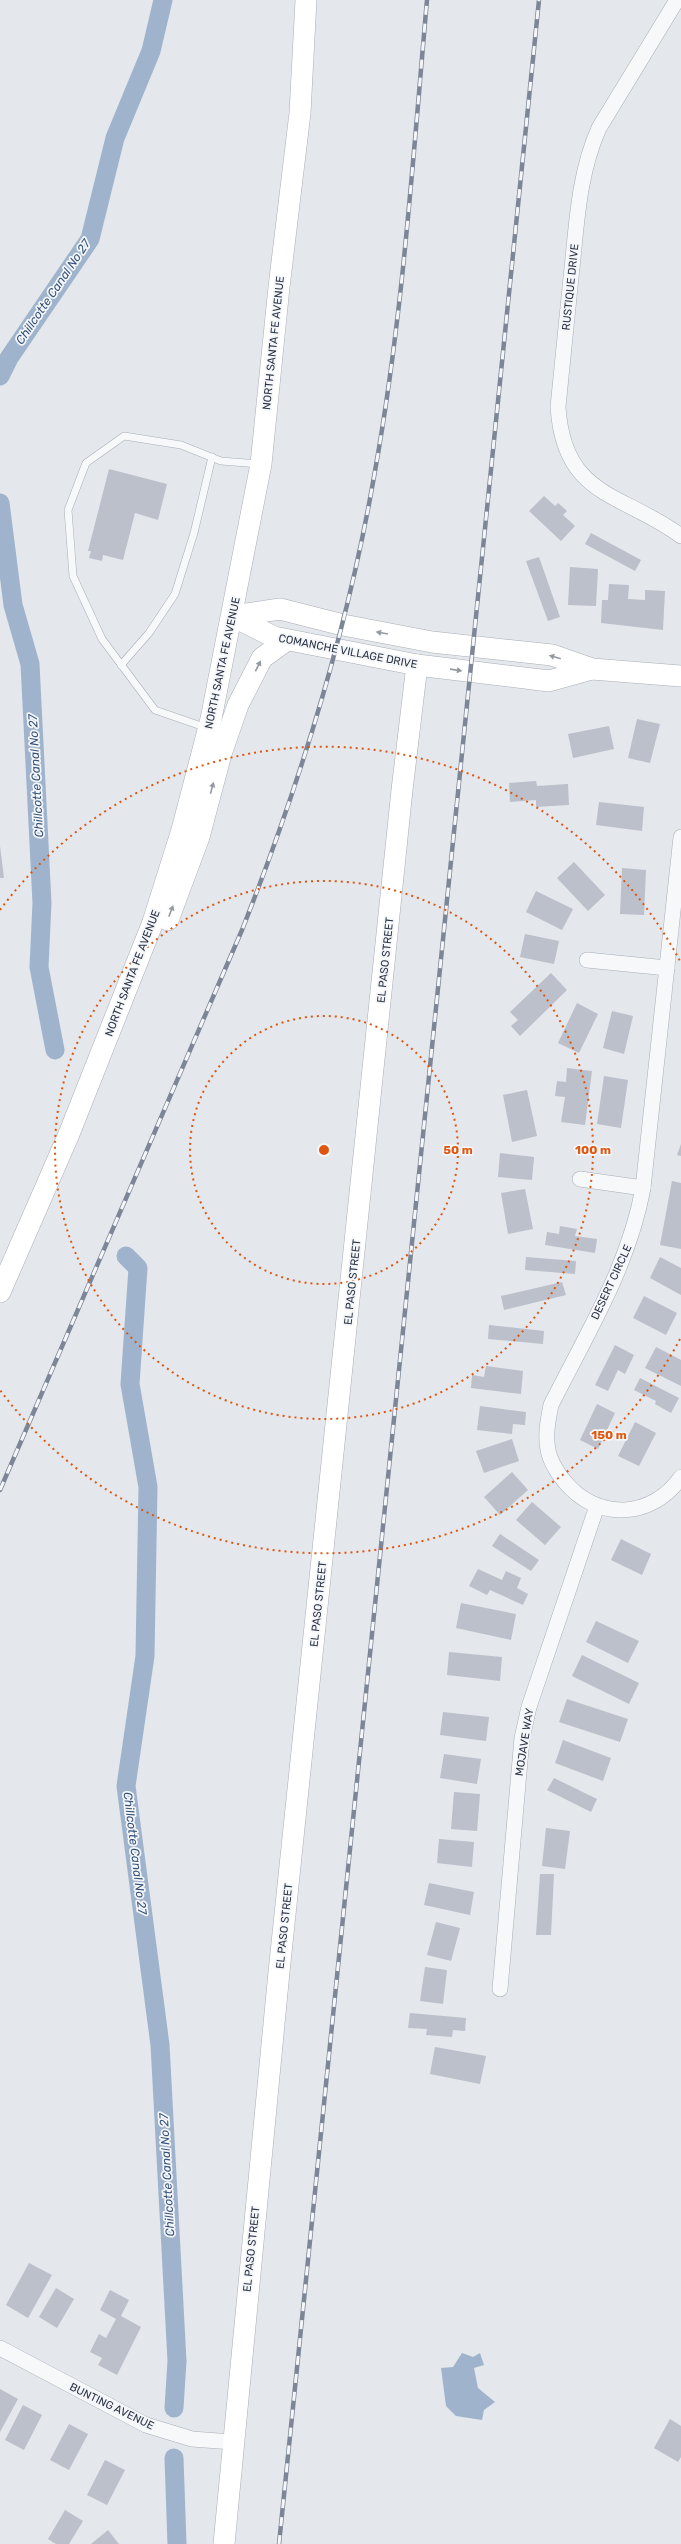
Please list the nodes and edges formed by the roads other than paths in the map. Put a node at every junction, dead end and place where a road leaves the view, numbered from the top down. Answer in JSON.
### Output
{"nodes":[{"id":1,"x":306,"y":0,"type":"edge"},
{"id":2,"x":677,"y":0,"type":"edge"},
{"id":3,"x":212,"y":457,"type":"junction"},
{"id":4,"x":261,"y":464,"type":"junction"},
{"id":5,"x":681,"y":536,"type":"edge"},
{"id":6,"x":232,"y":616,"type":"junction"},
{"id":7,"x":287,"y":640,"type":"junction"},
{"id":8,"x":121,"y":665,"type":"junction"},
{"id":9,"x":417,"y":665,"type":"junction"},
{"id":10,"x":592,"y":669,"type":"junction"},
{"id":11,"x":681,"y":676,"type":"edge"},
{"id":12,"x":209,"y":728,"type":"junction"},
{"id":13,"x":681,"y":837,"type":"edge"},
{"id":14,"x":142,"y":954,"type":"junction"},
{"id":15,"x":587,"y":960,"type":"dead end"},
{"id":16,"x":667,"y":968,"type":"junction"},
{"id":17,"x":580,"y":1180,"type":"dead end"},
{"id":18,"x":643,"y":1188,"type":"junction"},
{"id":19,"x":0,"y":1292,"type":"edge"},
{"id":20,"x":681,"y":1477,"type":"edge"},
{"id":21,"x":597,"y":1506,"type":"junction"},
{"id":22,"x":500,"y":1989,"type":"dead end"},
{"id":23,"x":0,"y":2348,"type":"edge"},
{"id":24,"x":232,"y":2442,"type":"junction"},
{"id":25,"x":224,"y":2544,"type":"edge"}],
"edges":[{"from":1,"to":4,"type":"main road","name":"NORTH SANTA FE AVENUE"},
{"from":2,"to":5,"type":"street","name":"RUSTIQUE DRIVE"},
{"from":3,"to":4,"type":"lane"},
{"from":3,"to":8,"type":"lane"},
{"from":3,"to":8,"type":"lane"},
{"from":4,"to":6,"type":"main road","name":"NORTH SANTA FE AVENUE"},
{"from":6,"to":7,"type":"main road","name":"COMANCHE VILLAGE DRIVE"},
{"from":10,"to":6,"type":"main road","name":"COMANCHE VILLAGE DRIVE","one_way":true},
{"from":6,"to":12,"type":"main road","name":"NORTH SANTA FE AVENUE"},
{"from":7,"to":9,"type":"main road","name":"COMANCHE VILLAGE DRIVE"},
{"from":14,"to":7,"type":"main road","one_way":true},
{"from":8,"to":12,"type":"lane"},
{"from":9,"to":10,"type":"main road","name":"COMANCHE VILLAGE DRIVE","one_way":true},
{"from":9,"to":24,"type":"main road","name":"EL PASO STREET"},
{"from":10,"to":11,"type":"main road","name":"COMANCHE VILLAGE DRIVE"},
{"from":12,"to":14,"type":"main road","name":"NORTH SANTA FE AVENUE"},
{"from":13,"to":16,"type":"street","name":"DESERT CIRCLE"},
{"from":14,"to":19,"type":"main road","name":"NORTH SANTA FE AVENUE"},
{"from":15,"to":16,"type":"street"},
{"from":16,"to":18,"type":"street","name":"DESERT CIRCLE"},
{"from":17,"to":18,"type":"street"},
{"from":18,"to":21,"type":"street","name":"DESERT CIRCLE"},
{"from":20,"to":21,"type":"street","name":"DESERT CIRCLE"},
{"from":21,"to":22,"type":"street","name":"MOJAVE WAY"},
{"from":23,"to":24,"type":"street","name":"BUNTING AVENUE"},
{"from":24,"to":25,"type":"main road","name":"EL PASO STREET"}]}
